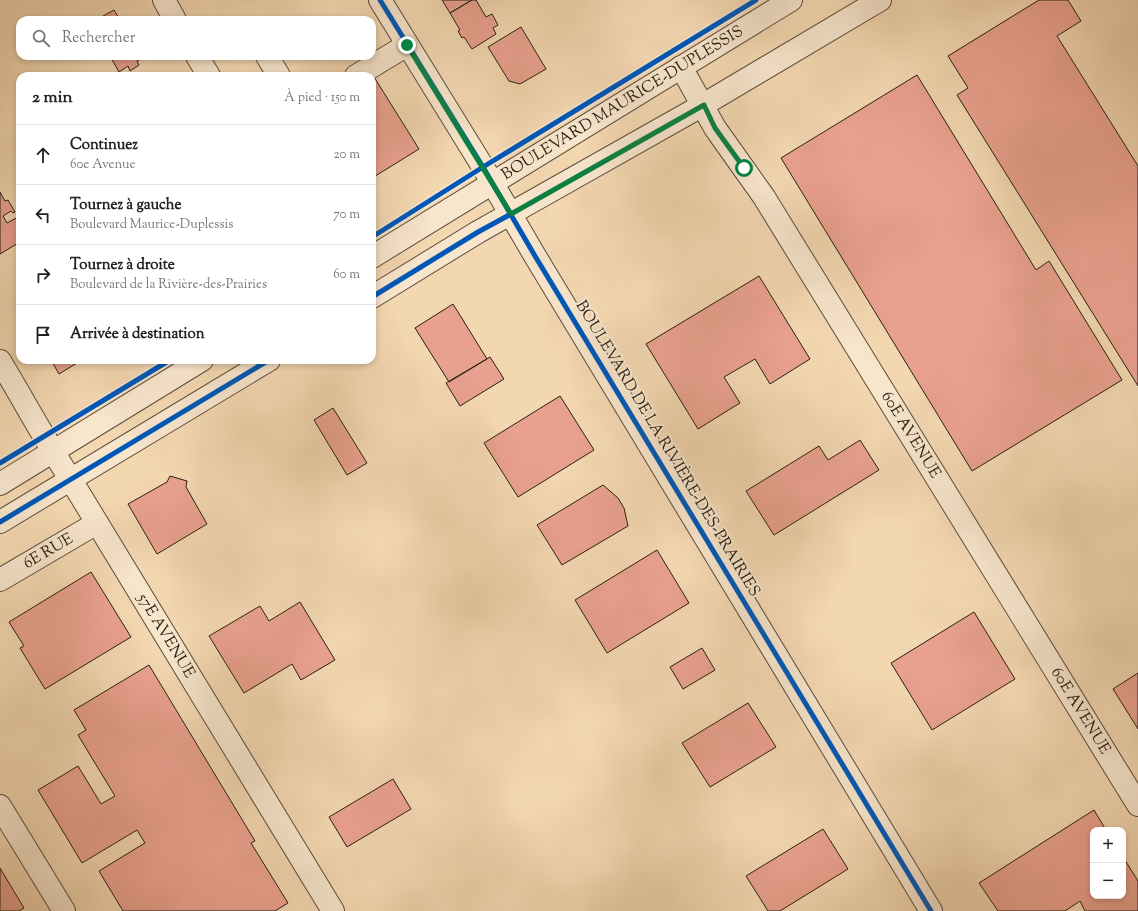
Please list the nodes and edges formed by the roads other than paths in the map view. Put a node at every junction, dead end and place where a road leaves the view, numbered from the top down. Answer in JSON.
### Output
{"nodes":[{"id":1,"x":164,"y":0,"type":"edge"},
{"id":2,"x":380,"y":0,"type":"edge"},
{"id":3,"x":791,"y":0,"type":"edge"},
{"id":4,"x":880,"y":0,"type":"edge"},
{"id":5,"x":173,"y":16,"type":"edge"},
{"id":6,"x":407,"y":45,"type":"junction"},
{"id":7,"x":199,"y":60,"type":"edge"},
{"id":8,"x":269,"y":60,"type":"edge"},
{"id":9,"x":681,"y":67,"type":"junction"},
{"id":10,"x":207,"y":72,"type":"edge"},
{"id":11,"x":277,"y":72,"type":"edge"},
{"id":12,"x":363,"y":72,"type":"edge"},
{"id":13,"x":704,"y":105,"type":"junction"},
{"id":14,"x":492,"y":183,"type":"junction"},
{"id":15,"x":511,"y":214,"type":"junction"},
{"id":16,"x":376,"y":255,"type":"edge"},
{"id":17,"x":376,"y":295,"type":"edge"},
{"id":18,"x":0,"y":361,"type":"edge"},
{"id":19,"x":196,"y":364,"type":"edge"},
{"id":20,"x":262,"y":364,"type":"edge"},
{"id":21,"x":53,"y":452,"type":"junction"},
{"id":22,"x":71,"y":480,"type":"junction"},
{"id":23,"x":0,"y":484,"type":"edge"},
{"id":24,"x":0,"y":522,"type":"edge"},
{"id":25,"x":98,"y":523,"type":"junction"},
{"id":26,"x":0,"y":580,"type":"edge"},
{"id":27,"x":1138,"y":805,"type":"edge"},
{"id":28,"x":0,"y":806,"type":"edge"},
{"id":29,"x":64,"y":911,"type":"edge"},
{"id":30,"x":333,"y":911,"type":"edge"},
{"id":31,"x":931,"y":911,"type":"edge"}],
"edges":[{"from":1,"to":5,"type":"street"},
{"from":2,"to":6,"type":"street","name":"BOULEVARD DE LA RIVIÈRE-DES-PRAIRIES"},
{"from":3,"to":9,"type":"street","name":"BOULEVARD MAURICE-DUPLESSIS"},
{"from":4,"to":13,"type":"street"},
{"from":6,"to":12,"type":"street"},
{"from":6,"to":14,"type":"street","name":"BOULEVARD DE LA RIVIÈRE-DES-PRAIRIES"},
{"from":7,"to":10,"type":"street"},
{"from":8,"to":11,"type":"street"},
{"from":9,"to":13,"type":"street","name":"60E AVENUE"},
{"from":9,"to":14,"type":"street","name":"BOULEVARD MAURICE-DUPLESSIS"},
{"from":13,"to":15,"type":"street"},
{"from":13,"to":27,"type":"street","name":"60E AVENUE"},
{"from":14,"to":15,"type":"street","name":"BOULEVARD DE LA RIVIÈRE-DES-PRAIRIES"},
{"from":14,"to":16,"type":"street","name":"BOULEVARD MAURICE-DUPLESSIS"},
{"from":15,"to":17,"type":"street"},
{"from":15,"to":31,"type":"street","name":"BOULEVARD DE LA RIVIÈRE-DES-PRAIRIES"},
{"from":18,"to":21,"type":"street","name":"57E AVENUE"},
{"from":19,"to":21,"type":"street"},
{"from":20,"to":22,"type":"street"},
{"from":21,"to":22,"type":"street","name":"57E AVENUE"},
{"from":21,"to":23,"type":"street"},
{"from":22,"to":24,"type":"street"},
{"from":22,"to":25,"type":"street","name":"57E AVENUE"},
{"from":25,"to":26,"type":"street","name":"6E RUE"},
{"from":25,"to":30,"type":"street","name":"57E AVENUE"},
{"from":28,"to":29,"type":"street"}]}
